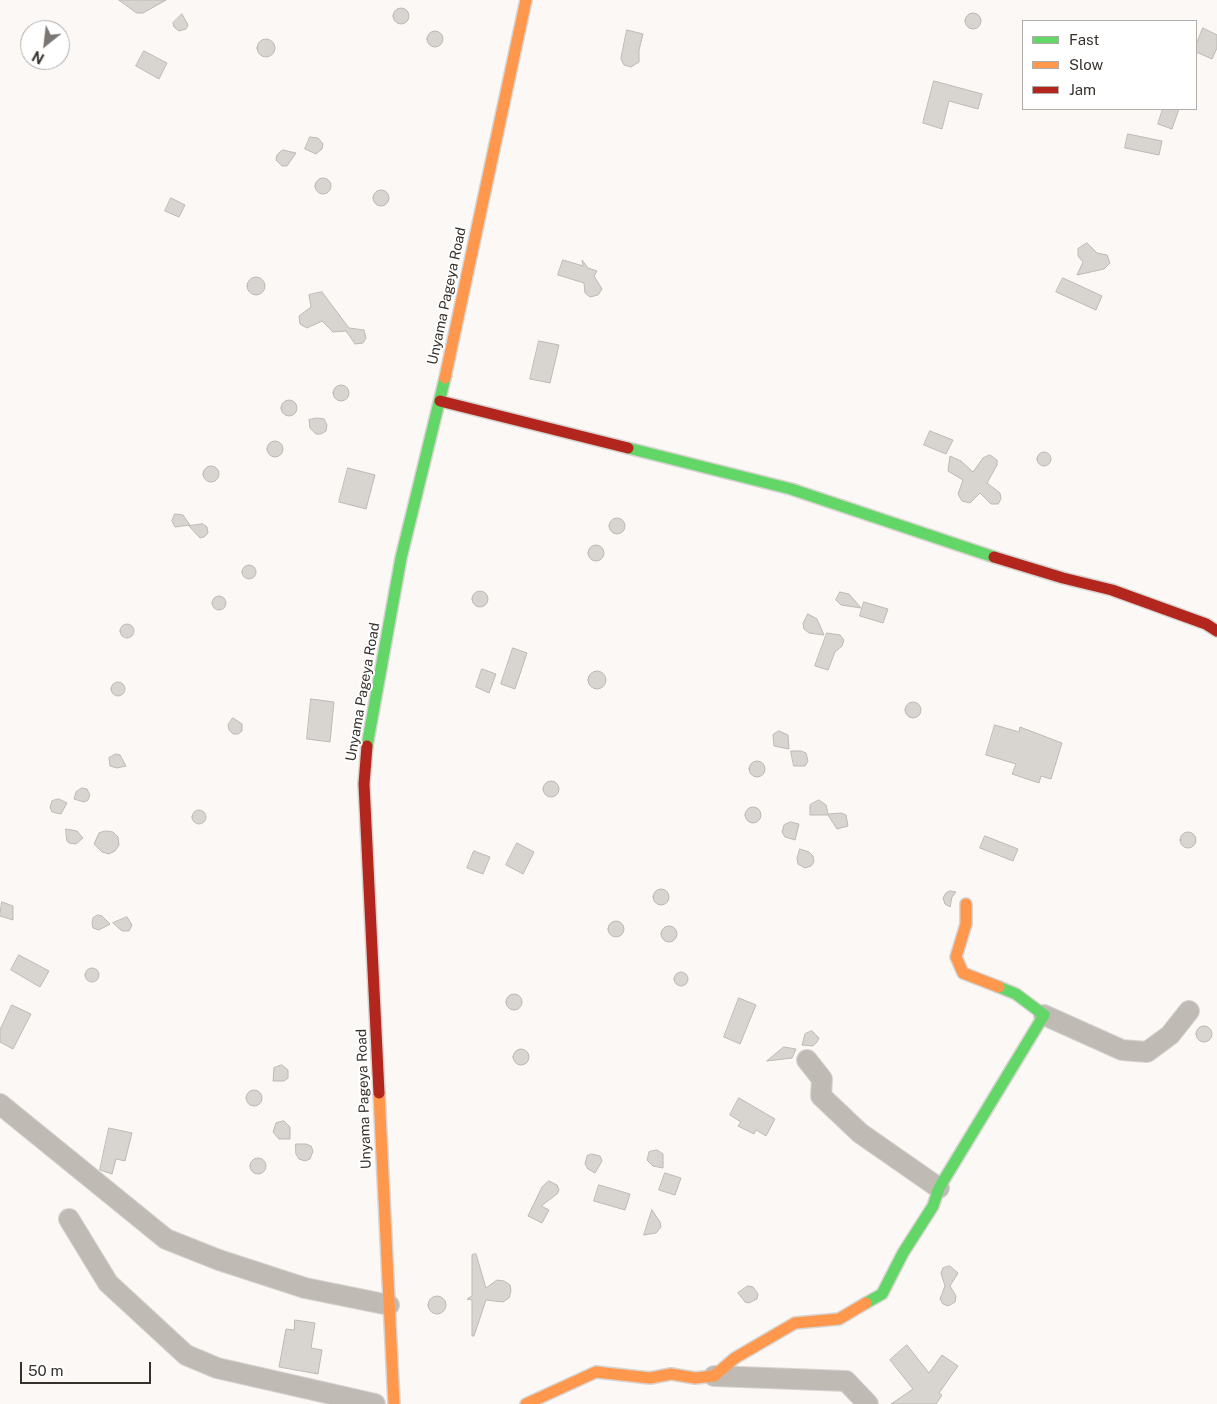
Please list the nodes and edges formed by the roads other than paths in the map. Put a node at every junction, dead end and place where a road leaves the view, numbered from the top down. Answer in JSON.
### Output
{"nodes":[{"id":1,"x":526,"y":0,"type":"edge"},
{"id":2,"x":440,"y":401,"type":"junction"},
{"id":3,"x":1217,"y":631,"type":"edge"},
{"id":4,"x":966,"y":904,"type":"dead end"},
{"id":5,"x":1189,"y":1011,"type":"dead end"},
{"id":6,"x":1044,"y":1015,"type":"junction"},
{"id":7,"x":807,"y":1060,"type":"dead end"},
{"id":8,"x":0,"y":1104,"type":"edge"},
{"id":9,"x":939,"y":1188,"type":"junction"},
{"id":10,"x":69,"y":1219,"type":"dead end"},
{"id":11,"x":389,"y":1306,"type":"junction"},
{"id":12,"x":714,"y":1376,"type":"junction"},
{"id":13,"x":375,"y":1404,"type":"edge"},
{"id":14,"x":394,"y":1404,"type":"edge"},
{"id":15,"x":526,"y":1404,"type":"edge"},
{"id":16,"x":868,"y":1404,"type":"edge"}],
"edges":[{"from":1,"to":2,"type":"street","name":"Unyama Pageya Road"},
{"from":2,"to":3,"type":"street"},
{"from":2,"to":11,"type":"street","name":"Unyama Pageya Road"},
{"from":4,"to":6,"type":"street"},
{"from":5,"to":6,"type":"street"},
{"from":6,"to":9,"type":"street"},
{"from":7,"to":9,"type":"street"},
{"from":8,"to":11,"type":"street"},
{"from":9,"to":12,"type":"street"},
{"from":10,"to":13,"type":"street"},
{"from":11,"to":14,"type":"street","name":"Unyama Pageya Road"},
{"from":12,"to":15,"type":"street"},
{"from":12,"to":16,"type":"street"}]}
